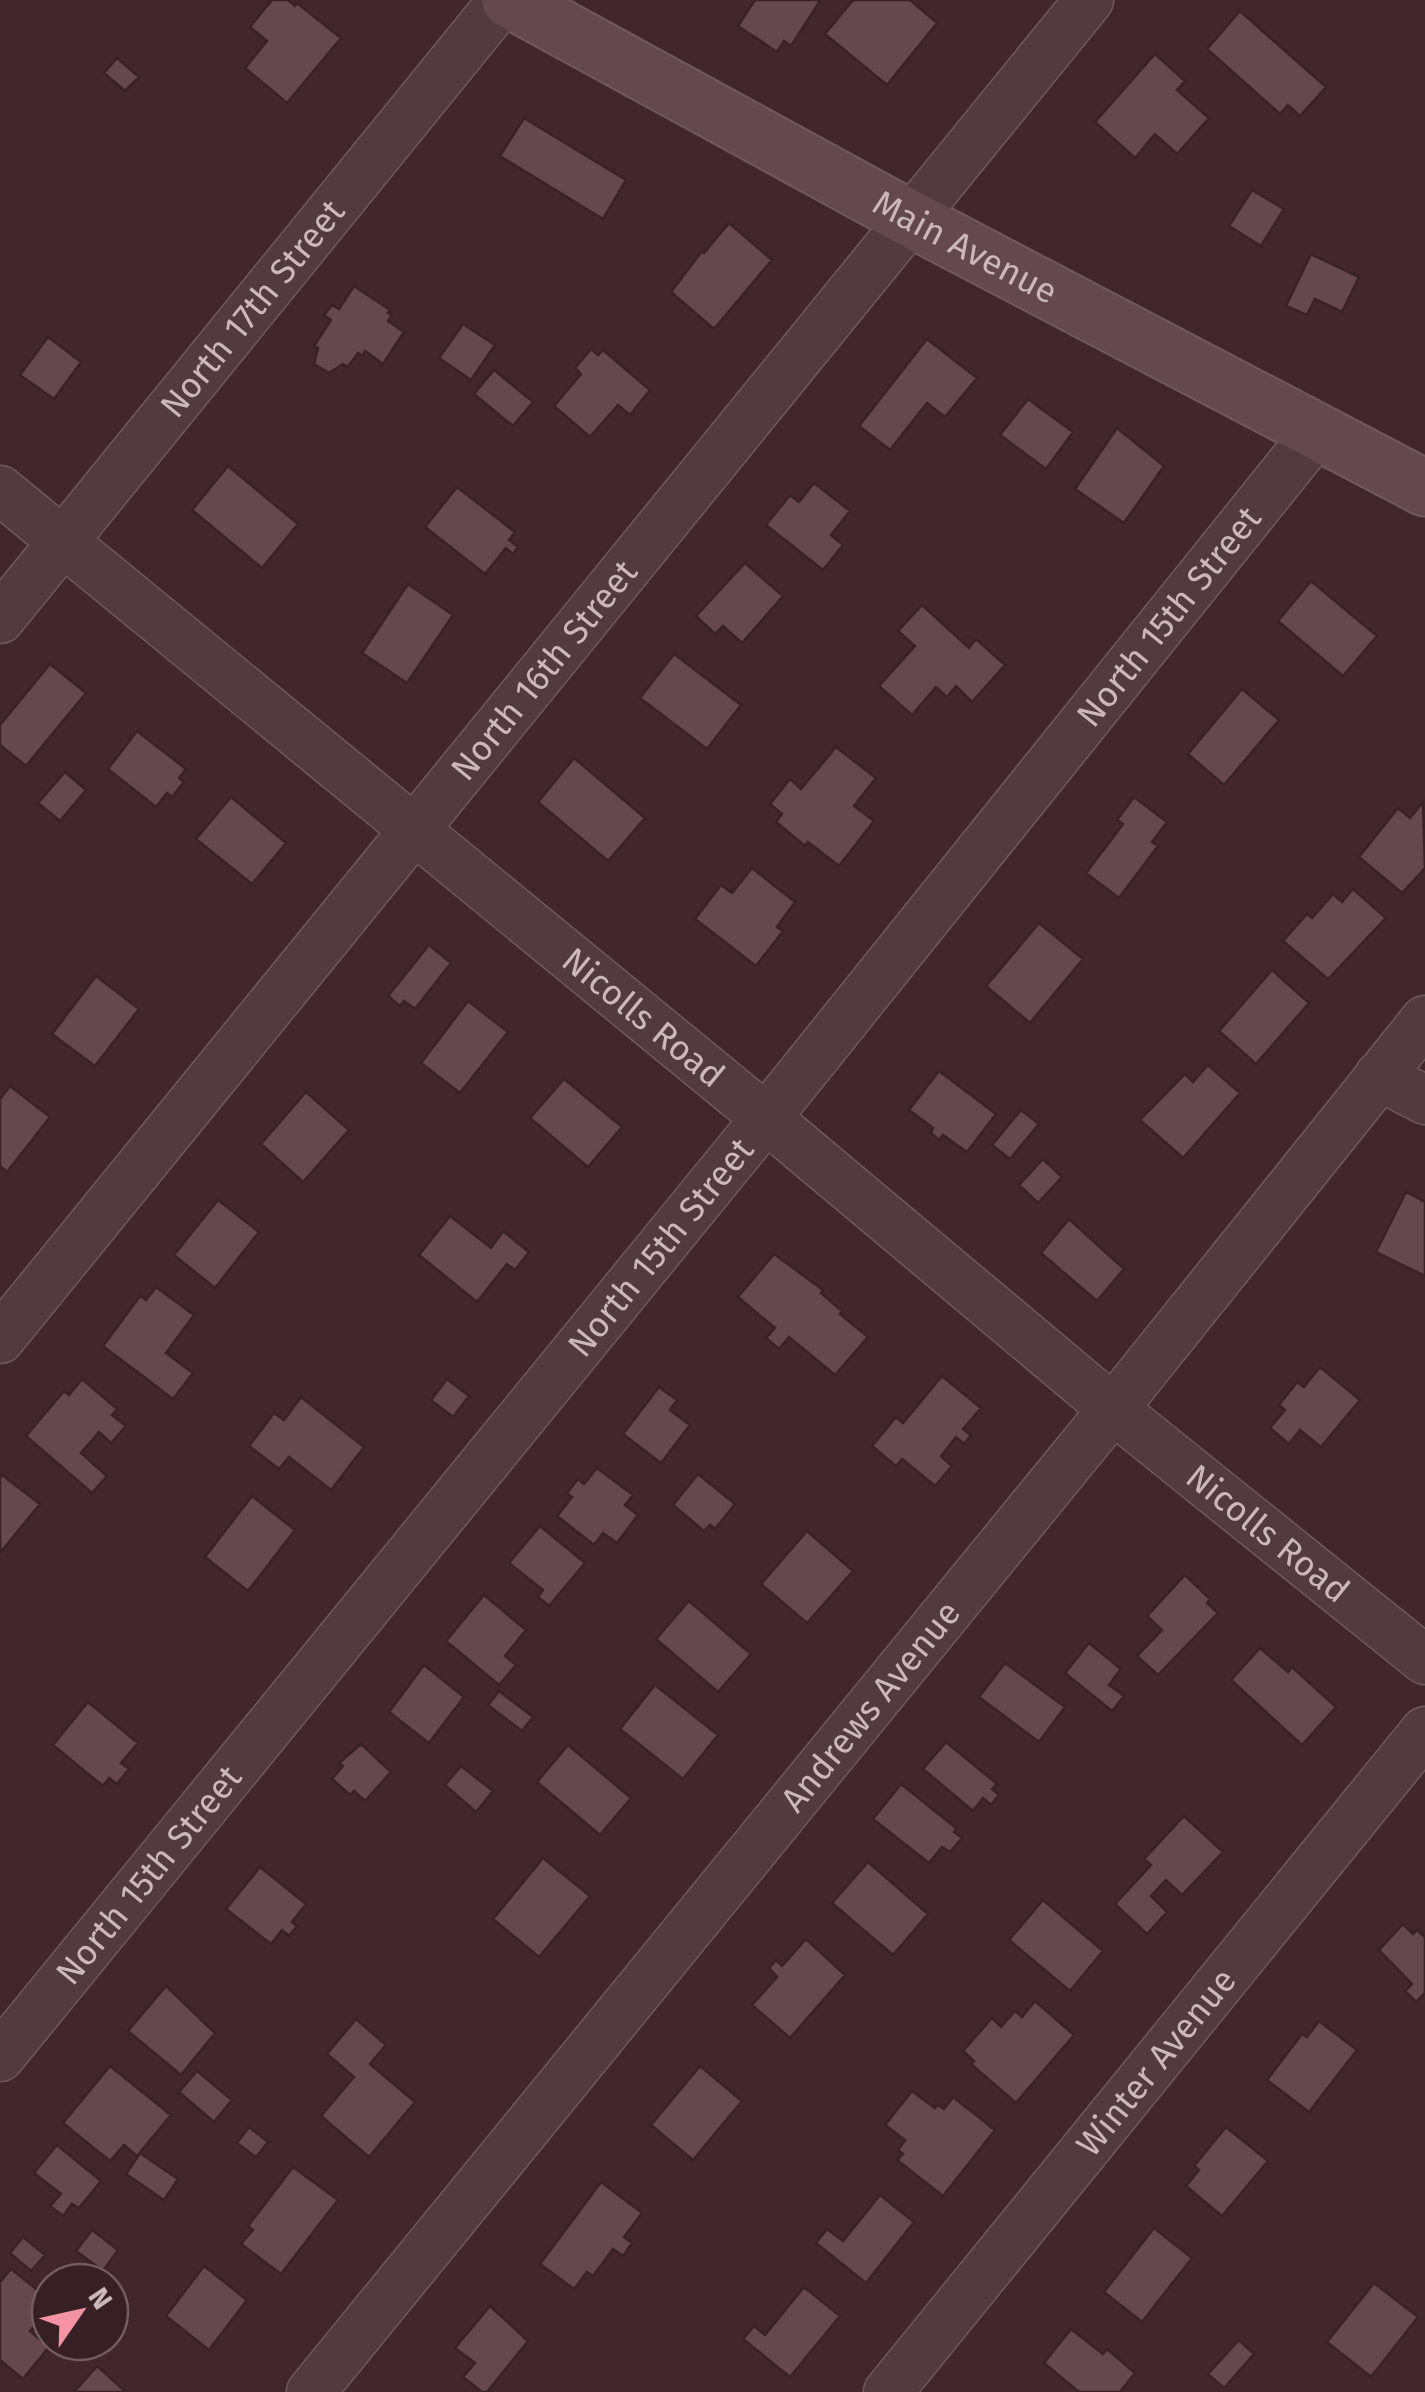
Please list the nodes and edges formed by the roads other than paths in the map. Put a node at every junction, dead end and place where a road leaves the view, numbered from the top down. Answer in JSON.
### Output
{"nodes":[{"id":1,"x":507,"y":0,"type":"edge"},
{"id":2,"x":1089,"y":0,"type":"edge"},
{"id":3,"x":911,"y":218,"type":"junction"},
{"id":4,"x":1317,"y":432,"type":"junction"},
{"id":5,"x":1425,"y":488,"type":"edge"},
{"id":6,"x":0,"y":490,"type":"edge"},
{"id":7,"x":63,"y":542,"type":"junction"},
{"id":8,"x":0,"y":619,"type":"edge"},
{"id":9,"x":415,"y":831,"type":"junction"},
{"id":10,"x":1425,"y":1020,"type":"edge"},
{"id":11,"x":1379,"y":1076,"type":"junction"},
{"id":12,"x":1425,"y":1100,"type":"edge"},
{"id":13,"x":766,"y":1118,"type":"junction"},
{"id":14,"x":0,"y":1339,"type":"edge"},
{"id":15,"x":1114,"y":1410,"type":"junction"},
{"id":16,"x":1425,"y":1660,"type":"edge"},
{"id":17,"x":1425,"y":1731,"type":"edge"},
{"id":18,"x":0,"y":2056,"type":"edge"},
{"id":19,"x":312,"y":2392,"type":"edge"},
{"id":20,"x":888,"y":2392,"type":"edge"}],
"edges":[{"from":1,"to":3,"type":"street","name":"Main Avenue"},
{"from":1,"to":7,"type":"street","name":"North 17th Street"},
{"from":2,"to":3,"type":"street","name":"North 16th Street"},
{"from":3,"to":4,"type":"street","name":"Main Avenue"},
{"from":3,"to":9,"type":"street","name":"North 16th Street"},
{"from":4,"to":5,"type":"street","name":"Main Avenue"},
{"from":4,"to":13,"type":"street","name":"North 15th Street"},
{"from":6,"to":7,"type":"street","name":"Nicolls Road"},
{"from":7,"to":8,"type":"street","name":"North 17th Street"},
{"from":7,"to":9,"type":"street","name":"Nicolls Road"},
{"from":9,"to":13,"type":"street","name":"Nicolls Road"},
{"from":9,"to":14,"type":"street","name":"North 16th Street"},
{"from":10,"to":11,"type":"street","name":"Andrews Avenue"},
{"from":11,"to":12,"type":"street"},
{"from":11,"to":15,"type":"street","name":"Andrews Avenue"},
{"from":13,"to":15,"type":"street","name":"Nicolls Road"},
{"from":13,"to":18,"type":"street","name":"North 15th Street"},
{"from":15,"to":16,"type":"street","name":"Nicolls Road"},
{"from":15,"to":19,"type":"street","name":"Andrews Avenue"},
{"from":17,"to":20,"type":"street","name":"Winter Avenue"}]}
